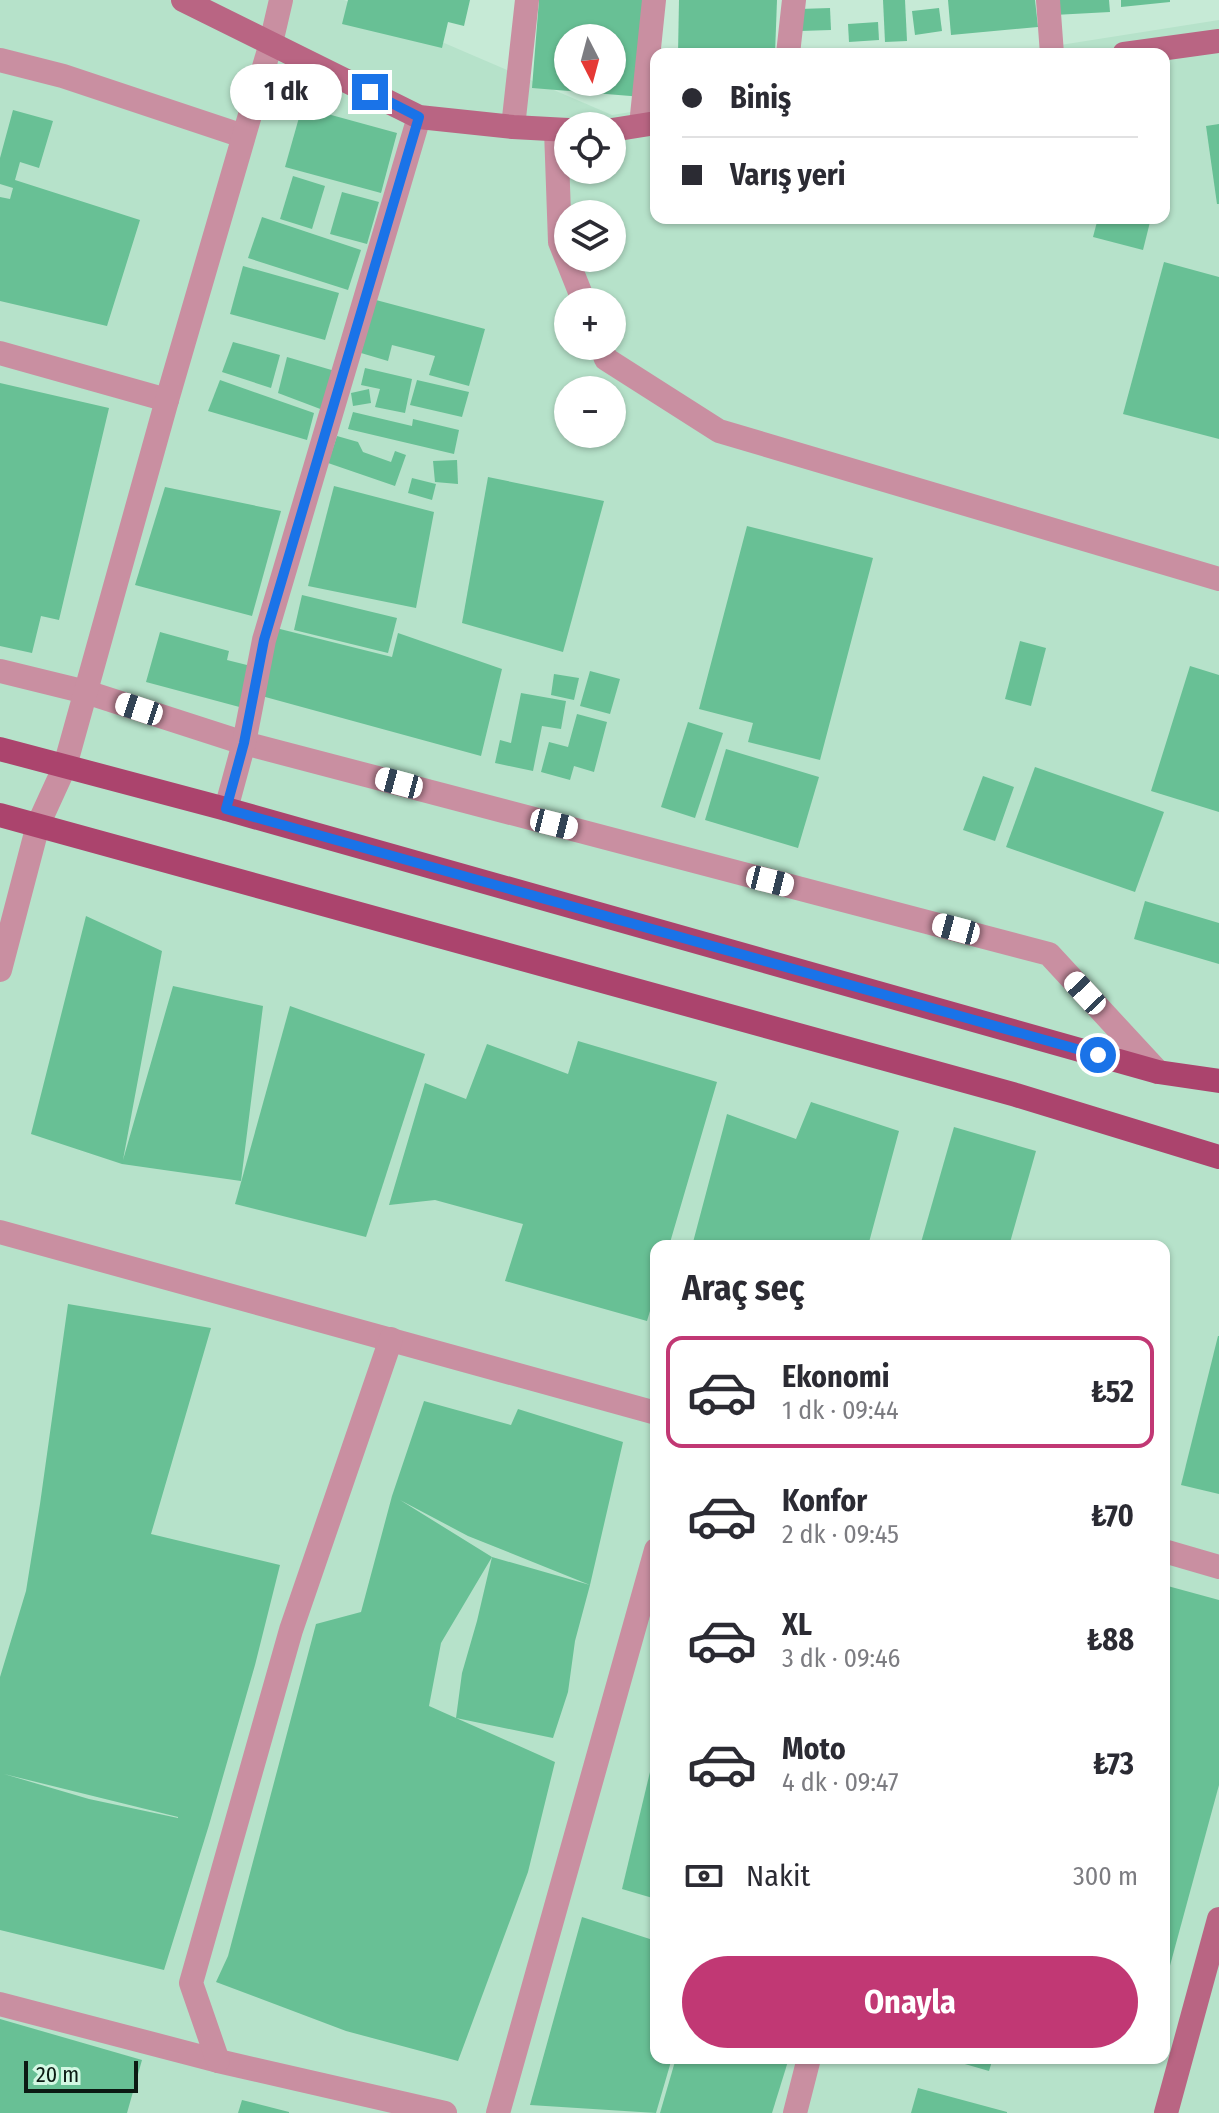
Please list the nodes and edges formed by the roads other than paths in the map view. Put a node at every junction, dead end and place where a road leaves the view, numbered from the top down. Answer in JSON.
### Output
{"nodes":[{"id":1,"x":183,"y":0,"type":"edge"},
{"id":2,"x":281,"y":0,"type":"edge"},
{"id":3,"x":527,"y":0,"type":"edge"},
{"id":4,"x":654,"y":0,"type":"edge"},
{"id":5,"x":794,"y":0,"type":"edge"},
{"id":6,"x":1048,"y":0,"type":"edge"},
{"id":7,"x":1219,"y":41,"type":"edge"},
{"id":8,"x":271,"y":43,"type":"junction"},
{"id":9,"x":652,"y":48,"type":"edge"},
{"id":10,"x":789,"y":48,"type":"edge"},
{"id":11,"x":1052,"y":48,"type":"edge"},
{"id":12,"x":1168,"y":48,"type":"edge"},
{"id":13,"x":0,"y":60,"type":"edge"},
{"id":14,"x":650,"y":83,"type":"edge"},
{"id":15,"x":419,"y":117,"type":"junction"},
{"id":16,"x":648,"y":124,"type":"edge"},
{"id":17,"x":513,"y":127,"type":"junction"},
{"id":18,"x":626,"y":128,"type":"edge"},
{"id":19,"x":554,"y":130,"type":"edge"},
{"id":20,"x":243,"y":136,"type":"junction"},
{"id":21,"x":561,"y":184,"type":"edge"},
{"id":22,"x":578,"y":288,"type":"edge"},
{"id":23,"x":0,"y":353,"type":"edge"},
{"id":24,"x":608,"y":360,"type":"edge"},
{"id":25,"x":167,"y":400,"type":"junction"},
{"id":26,"x":1219,"y":579,"type":"edge"},
{"id":27,"x":0,"y":671,"type":"edge"},
{"id":28,"x":86,"y":692,"type":"junction"},
{"id":29,"x":244,"y":743,"type":"junction"},
{"id":30,"x":0,"y":749,"type":"edge"},
{"id":31,"x":65,"y":766,"type":"junction"},
{"id":32,"x":226,"y":809,"type":"junction"},
{"id":33,"x":0,"y":815,"type":"edge"},
{"id":34,"x":38,"y":825,"type":"junction"},
{"id":35,"x":0,"y":970,"type":"edge"},
{"id":36,"x":1158,"y":1072,"type":"junction"},
{"id":37,"x":1219,"y":1081,"type":"edge"},
{"id":38,"x":1219,"y":1157,"type":"edge"},
{"id":39,"x":0,"y":1232,"type":"edge"},
{"id":40,"x":391,"y":1339,"type":"junction"},
{"id":41,"x":650,"y":1411,"type":"edge"},
{"id":42,"x":1170,"y":1553,"type":"edge"},
{"id":43,"x":1219,"y":1567,"type":"edge"},
{"id":44,"x":650,"y":1571,"type":"edge"},
{"id":45,"x":1219,"y":1919,"type":"edge"},
{"id":46,"x":1215,"y":1951,"type":"edge"},
{"id":47,"x":0,"y":2004,"type":"edge"},
{"id":48,"x":218,"y":2061,"type":"junction"},
{"id":49,"x":807,"y":2064,"type":"edge"},
{"id":50,"x":445,"y":2113,"type":"edge"},
{"id":51,"x":498,"y":2113,"type":"edge"},
{"id":52,"x":795,"y":2113,"type":"edge"},
{"id":53,"x":1166,"y":2113,"type":"edge"}],
"edges":[{"from":1,"to":8,"type":"street"},
{"from":2,"to":8,"type":"street"},
{"from":3,"to":17,"type":"street"},
{"from":4,"to":9,"type":"street"},
{"from":5,"to":10,"type":"street"},
{"from":6,"to":11,"type":"street"},
{"from":7,"to":12,"type":"street"},
{"from":8,"to":15,"type":"street"},
{"from":8,"to":20,"type":"street"},
{"from":13,"to":20,"type":"street"},
{"from":14,"to":16,"type":"street"},
{"from":15,"to":17,"type":"street"},
{"from":15,"to":29,"type":"street"},
{"from":16,"to":18,"type":"street"},
{"from":17,"to":19,"type":"street"},
{"from":20,"to":25,"type":"street"},
{"from":21,"to":22,"type":"street"},
{"from":23,"to":25,"type":"street"},
{"from":24,"to":26,"type":"street"},
{"from":25,"to":28,"type":"street"},
{"from":27,"to":28,"type":"street"},
{"from":28,"to":29,"type":"street"},
{"from":28,"to":31,"type":"street"},
{"from":29,"to":32,"type":"street"},
{"from":29,"to":36,"type":"street"},
{"from":30,"to":31,"type":"main road"},
{"from":31,"to":32,"type":"main road"},
{"from":31,"to":34,"type":"street"},
{"from":32,"to":36,"type":"main road"},
{"from":33,"to":34,"type":"main road"},
{"from":34,"to":35,"type":"street"},
{"from":34,"to":38,"type":"main road"},
{"from":36,"to":37,"type":"main road"},
{"from":39,"to":40,"type":"street"},
{"from":40,"to":41,"type":"street"},
{"from":40,"to":48,"type":"street"},
{"from":42,"to":43,"type":"street"},
{"from":44,"to":51,"type":"street"},
{"from":45,"to":46,"type":"street"},
{"from":46,"to":53,"type":"street"},
{"from":47,"to":48,"type":"street"},
{"from":48,"to":50,"type":"street"},
{"from":49,"to":52,"type":"street"}]}
